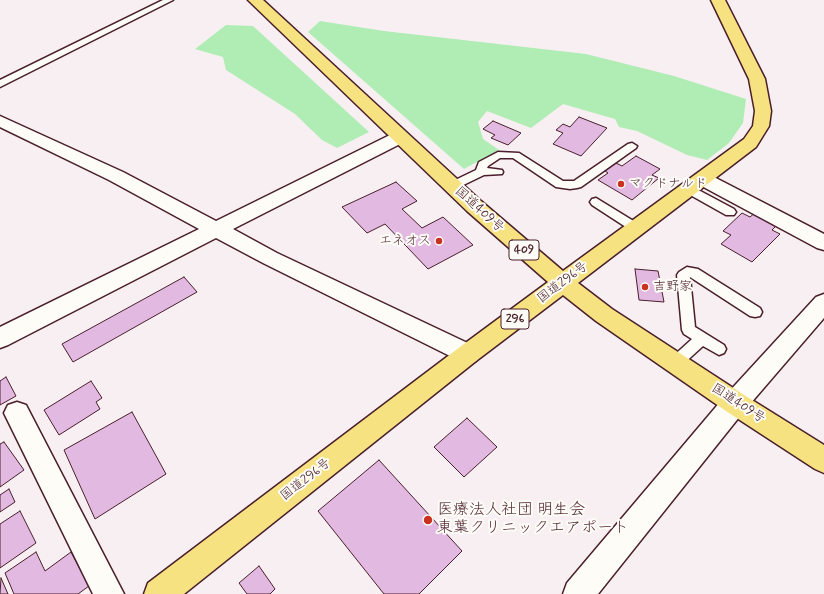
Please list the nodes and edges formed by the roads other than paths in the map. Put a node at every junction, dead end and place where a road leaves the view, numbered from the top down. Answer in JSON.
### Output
{"nodes":[{"id":1,"x":169,"y":0,"type":"edge"},
{"id":2,"x":255,"y":0,"type":"edge"},
{"id":3,"x":718,"y":0,"type":"edge"},
{"id":4,"x":0,"y":84,"type":"edge"},
{"id":5,"x":0,"y":121,"type":"edge"},
{"id":6,"x":400,"y":136,"type":"junction"},
{"id":7,"x":632,"y":146,"type":"dead end"},
{"id":8,"x":482,"y":172,"type":"junction"},
{"id":9,"x":498,"y":172,"type":"dead end"},
{"id":10,"x":696,"y":184,"type":"junction"},
{"id":11,"x":453,"y":186,"type":"junction"},
{"id":12,"x":596,"y":202,"type":"dead end"},
{"id":13,"x":730,"y":212,"type":"dead end"},
{"id":14,"x":636,"y":228,"type":"junction"},
{"id":15,"x":217,"y":230,"type":"junction"},
{"id":16,"x":824,"y":243,"type":"edge"},
{"id":17,"x":563,"y":283,"type":"junction"},
{"id":18,"x":824,"y":303,"type":"edge"},
{"id":19,"x":755,"y":312,"type":"dead end"},
{"id":20,"x":0,"y":338,"type":"edge"},
{"id":21,"x":703,"y":338,"type":"junction"},
{"id":22,"x":719,"y":349,"type":"dead end"},
{"id":23,"x":468,"y":354,"type":"junction"},
{"id":24,"x":675,"y":363,"type":"junction"},
{"id":25,"x":735,"y":403,"type":"junction"},
{"id":26,"x":17,"y":413,"type":"dead end"},
{"id":27,"x":824,"y":460,"type":"edge"},
{"id":28,"x":109,"y":594,"type":"edge"},
{"id":29,"x":160,"y":594,"type":"edge"},
{"id":30,"x":578,"y":594,"type":"edge"}],
"edges":[{"from":1,"to":4,"type":"lane"},
{"from":2,"to":6,"type":"highway","name":"国道409号","number":"409"},
{"from":3,"to":10,"type":"highway","name":"国道296号","number":"296"},
{"from":5,"to":15,"type":"street"},
{"from":6,"to":11,"type":"highway","name":"国道409号","number":"409"},
{"from":6,"to":15,"type":"street"},
{"from":7,"to":8,"type":"lane"},
{"from":8,"to":9,"type":"lane"},
{"from":8,"to":11,"type":"lane"},
{"from":10,"to":13,"type":"lane"},
{"from":10,"to":14,"type":"highway","name":"国道296号","number":"296"},
{"from":10,"to":16,"type":"street"},
{"from":11,"to":17,"type":"highway","name":"国道409号","number":"409"},
{"from":12,"to":14,"type":"lane"},
{"from":14,"to":17,"type":"highway","name":"国道296号","number":"296"},
{"from":15,"to":20,"type":"street"},
{"from":15,"to":23,"type":"street"},
{"from":17,"to":23,"type":"highway","name":"国道296号","number":"296"},
{"from":17,"to":24,"type":"highway","name":"国道409号","number":"409"},
{"from":18,"to":25,"type":"street"},
{"from":19,"to":21,"type":"lane"},
{"from":21,"to":22,"type":"lane"},
{"from":21,"to":24,"type":"lane"},
{"from":23,"to":29,"type":"highway","name":"国道296号","number":"296"},
{"from":24,"to":25,"type":"highway","name":"国道409号","number":"409"},
{"from":25,"to":27,"type":"highway","name":"国道409号","number":"409"},
{"from":25,"to":30,"type":"street"},
{"from":26,"to":28,"type":"street"}]}
